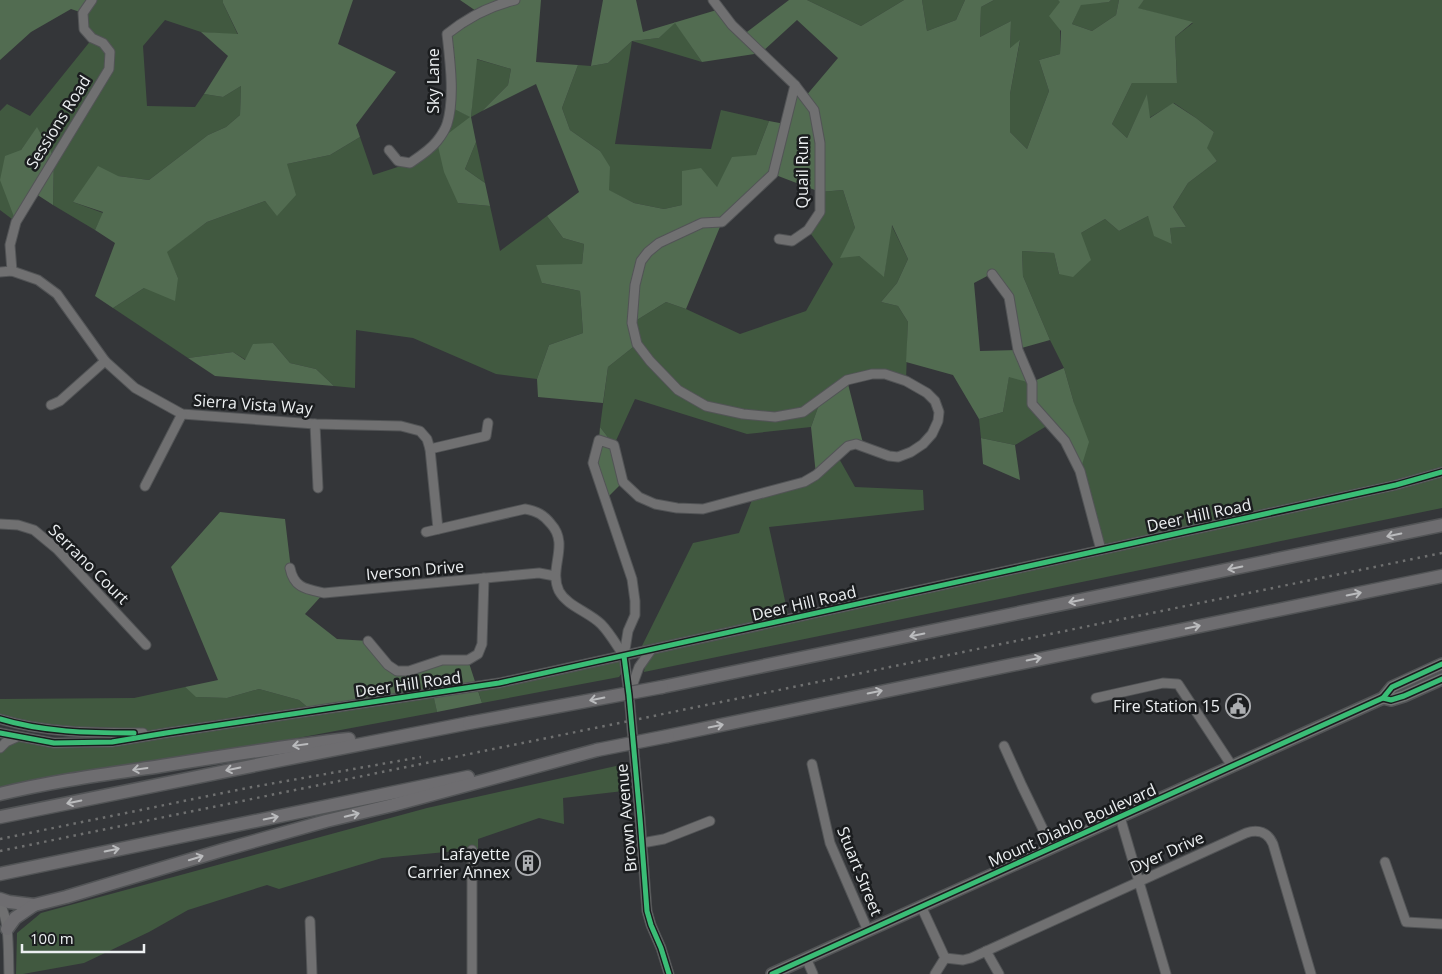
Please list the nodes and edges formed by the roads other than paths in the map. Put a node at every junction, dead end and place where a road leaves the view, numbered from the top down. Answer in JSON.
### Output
{"nodes":[{"id":1,"x":92,"y":0,"type":"edge"},
{"id":2,"x":515,"y":0,"type":"edge"},
{"id":3,"x":713,"y":0,"type":"edge"},
{"id":4,"x":795,"y":85,"type":"junction"},
{"id":5,"x":390,"y":150,"type":"dead end"},
{"id":6,"x":779,"y":239,"type":"dead end"},
{"id":7,"x":12,"y":271,"type":"junction"},
{"id":8,"x":0,"y":272,"type":"edge"},
{"id":9,"x":992,"y":274,"type":"dead end"},
{"id":10,"x":105,"y":361,"type":"junction"},
{"id":11,"x":51,"y":405,"type":"dead end"},
{"id":12,"x":182,"y":414,"type":"junction"},
{"id":13,"x":488,"y":423,"type":"dead end"},
{"id":14,"x":315,"y":424,"type":"junction"},
{"id":15,"x":430,"y":449,"type":"junction"},
{"id":16,"x":1442,"y":472,"type":"edge"},
{"id":17,"x":145,"y":486,"type":"dead end"},
{"id":18,"x":318,"y":488,"type":"dead end"},
{"id":19,"x":0,"y":524,"type":"edge"},
{"id":20,"x":1442,"y":525,"type":"edge"},
{"id":21,"x":438,"y":529,"type":"junction"},
{"id":22,"x":426,"y":532,"type":"dead end"},
{"id":23,"x":1101,"y":550,"type":"junction"},
{"id":24,"x":290,"y":568,"type":"dead end"},
{"id":25,"x":556,"y":576,"type":"junction"},
{"id":26,"x":1442,"y":576,"type":"edge"},
{"id":27,"x":484,"y":578,"type":"junction"},
{"id":28,"x":368,"y":641,"type":"dead end"},
{"id":29,"x":146,"y":645,"type":"dead end"},
{"id":30,"x":651,"y":650,"type":"junction"},
{"id":31,"x":624,"y":656,"type":"junction"},
{"id":32,"x":1442,"y":664,"type":"edge"},
{"id":33,"x":1442,"y":679,"type":"edge"},
{"id":34,"x":629,"y":695,"type":"junction"},
{"id":35,"x":1096,"y":698,"type":"dead end"},
{"id":36,"x":1384,"y":698,"type":"junction"},
{"id":37,"x":0,"y":719,"type":"edge"},
{"id":38,"x":436,"y":730,"type":"junction"},
{"id":39,"x":0,"y":733,"type":"edge"},
{"id":40,"x":166,"y":733,"type":"junction"},
{"id":41,"x":17,"y":737,"type":"junction"},
{"id":42,"x":1004,"y":746,"type":"dead end"},
{"id":43,"x":0,"y":748,"type":"edge"},
{"id":44,"x":812,"y":764,"type":"dead end"},
{"id":45,"x":536,"y":765,"type":"junction"},
{"id":46,"x":1232,"y":766,"type":"junction"},
{"id":47,"x":0,"y":794,"type":"edge"},
{"id":48,"x":0,"y":817,"type":"edge"},
{"id":49,"x":1120,"y":817,"type":"junction"},
{"id":50,"x":710,"y":821,"type":"dead end"},
{"id":51,"x":642,"y":843,"type":"junction"},
{"id":52,"x":1052,"y":848,"type":"junction"},
{"id":53,"x":472,"y":850,"type":"dead end"},
{"id":54,"x":1385,"y":862,"type":"dead end"},
{"id":55,"x":0,"y":874,"type":"edge"},
{"id":56,"x":1139,"y":881,"type":"junction"},
{"id":57,"x":0,"y":899,"type":"edge"},
{"id":58,"x":0,"y":904,"type":"edge"},
{"id":59,"x":34,"y":905,"type":"junction"},
{"id":60,"x":921,"y":906,"type":"junction"},
{"id":61,"x":310,"y":921,"type":"dead end"},
{"id":62,"x":1442,"y":924,"type":"edge"},
{"id":63,"x":7,"y":929,"type":"junction"},
{"id":64,"x":868,"y":931,"type":"junction"},
{"id":65,"x":986,"y":951,"type":"junction"},
{"id":66,"x":806,"y":958,"type":"junction"},
{"id":67,"x":945,"y":958,"type":"junction"},
{"id":68,"x":9,"y":974,"type":"edge"},
{"id":69,"x":312,"y":974,"type":"edge"},
{"id":70,"x":472,"y":974,"type":"edge"},
{"id":71,"x":669,"y":974,"type":"edge"},
{"id":72,"x":772,"y":974,"type":"edge"},
{"id":73,"x":814,"y":974,"type":"edge"},
{"id":74,"x":935,"y":974,"type":"edge"},
{"id":75,"x":999,"y":974,"type":"edge"},
{"id":76,"x":1166,"y":974,"type":"edge"},
{"id":77,"x":1311,"y":974,"type":"edge"}],
"edges":[{"from":1,"to":7,"type":"street","name":"Sessions Road"},
{"from":2,"to":5,"type":"street","name":"Sky Lane"},
{"from":3,"to":4,"type":"street"},
{"from":4,"to":6,"type":"street","name":"Quail Run"},
{"from":4,"to":31,"type":"street","name":"Brown Avenue"},
{"from":7,"to":8,"type":"street","name":"Sierra Vista Way"},
{"from":7,"to":10,"type":"street","name":"Sierra Vista Way"},
{"from":9,"to":23,"type":"street"},
{"from":10,"to":11,"type":"street"},
{"from":10,"to":12,"type":"street","name":"Sierra Vista Way"},
{"from":12,"to":14,"type":"street","name":"Sierra Vista Way"},
{"from":12,"to":17,"type":"street"},
{"from":13,"to":15,"type":"street"},
{"from":14,"to":15,"type":"street","name":"Sierra Vista Way"},
{"from":14,"to":18,"type":"street"},
{"from":15,"to":21,"type":"street"},
{"from":16,"to":23,"type":"street","name":"Deer Hill Road"},
{"from":19,"to":29,"type":"street","name":"Serrano Court"},
{"from":20,"to":38,"type":"highway","one_way":true,"bridge":true},
{"from":21,"to":22,"type":"street"},
{"from":21,"to":25,"type":"street"},
{"from":23,"to":30,"type":"street","name":"Deer Hill Road"},
{"from":24,"to":27,"type":"street","name":"Iverson Drive"},
{"from":25,"to":27,"type":"street","name":"Iverson Drive"},
{"from":25,"to":31,"type":"street"},
{"from":45,"to":26,"type":"highway","one_way":true,"bridge":true},
{"from":27,"to":28,"type":"street"},
{"from":30,"to":31,"type":"street","name":"Deer Hill Road"},
{"from":30,"to":34,"type":"street"},
{"from":31,"to":34,"type":"street","name":"Brown Avenue"},
{"from":31,"to":40,"type":"street","name":"Deer Hill Road"},
{"from":32,"to":36,"type":"main road","name":"Mount Diablo Boulevard"},
{"from":33,"to":36,"type":"main road","name":"Mount Diablo Boulevard"},
{"from":34,"to":51,"type":"street","name":"Brown Avenue"},
{"from":35,"to":46,"type":"street"},
{"from":36,"to":46,"type":"main road","name":"Mount Diablo Boulevard"},
{"from":37,"to":40,"type":"street","name":"Deer Hill Road"},
{"from":38,"to":47,"type":"highway","one_way":true},
{"from":38,"to":48,"type":"highway","one_way":true},
{"from":39,"to":41,"type":"street","name":"Deer Hill Road"},
{"from":40,"to":41,"type":"street","name":"Deer Hill Road"},
{"from":41,"to":43,"type":"street"},
{"from":42,"to":52,"type":"street"},
{"from":44,"to":64,"type":"street","name":"Stuart Street"},
{"from":55,"to":45,"type":"highway","one_way":true},
{"from":59,"to":45,"type":"highway","one_way":true},
{"from":46,"to":49,"type":"main road","name":"Mount Diablo Boulevard"},
{"from":49,"to":52,"type":"main road","name":"Mount Diablo Boulevard"},
{"from":49,"to":56,"type":"street"},
{"from":50,"to":51,"type":"street"},
{"from":51,"to":71,"type":"street","name":"Brown Avenue"},
{"from":52,"to":60,"type":"main road","name":"Mount Diablo Boulevard"},
{"from":53,"to":70,"type":"street"},
{"from":54,"to":62,"type":"street"},
{"from":56,"to":65,"type":"street","name":"Dyer Drive"},
{"from":56,"to":76,"type":"street"},
{"from":56,"to":77,"type":"street","name":"Dyer Drive"},
{"from":57,"to":59,"type":"highway"},
{"from":58,"to":63,"type":"street"},
{"from":59,"to":63,"type":"highway"},
{"from":60,"to":64,"type":"main road","name":"Mount Diablo Boulevard"},
{"from":60,"to":67,"type":"street"},
{"from":61,"to":69,"type":"street"},
{"from":63,"to":68,"type":"street"},
{"from":64,"to":66,"type":"main road","name":"Mount Diablo Boulevard"},
{"from":65,"to":67,"type":"street","name":"Dyer Drive"},
{"from":65,"to":75,"type":"street"},
{"from":66,"to":72,"type":"main road","name":"Mount Diablo Boulevard"},
{"from":66,"to":73,"type":"street"},
{"from":67,"to":74,"type":"street"}]}
